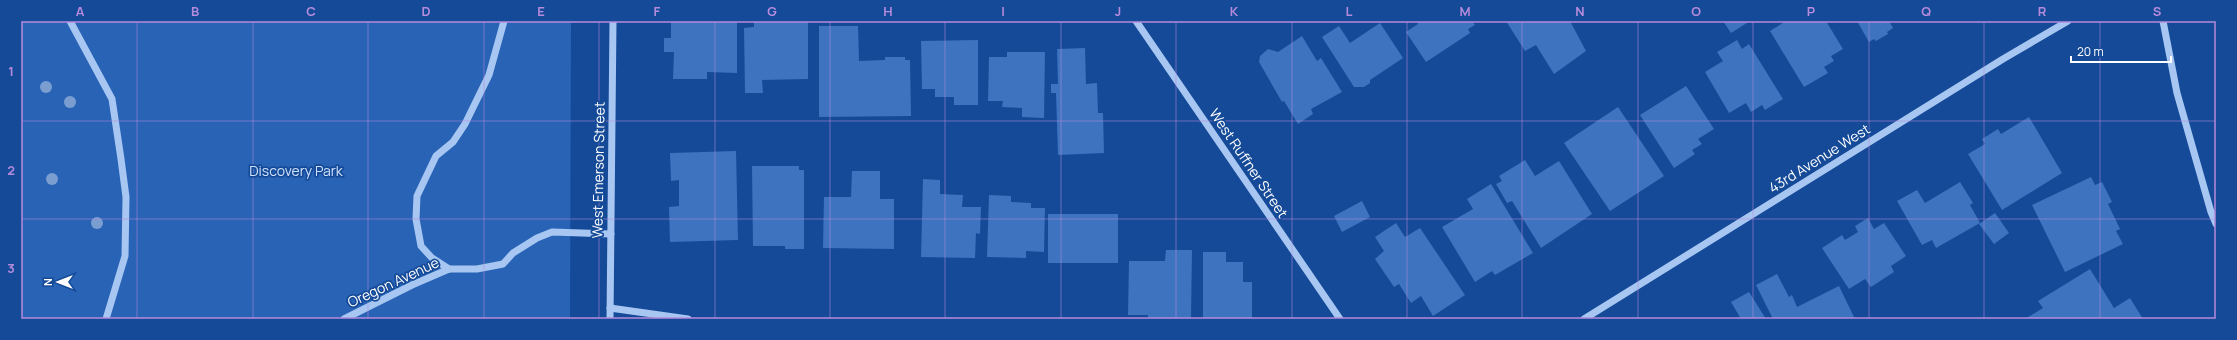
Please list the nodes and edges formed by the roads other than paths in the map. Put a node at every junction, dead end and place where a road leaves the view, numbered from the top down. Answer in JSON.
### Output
{"nodes":[{"id":1,"x":70,"y":21,"type":"edge"},
{"id":2,"x":504,"y":21,"type":"edge"},
{"id":3,"x":613,"y":21,"type":"edge"},
{"id":4,"x":1136,"y":21,"type":"edge"},
{"id":5,"x":2068,"y":21,"type":"edge"},
{"id":6,"x":2163,"y":21,"type":"edge"},
{"id":7,"x":2216,"y":224,"type":"edge"},
{"id":8,"x":611,"y":234,"type":"junction"},
{"id":9,"x":449,"y":269,"type":"junction"},
{"id":10,"x":610,"y":308,"type":"junction"},
{"id":11,"x":106,"y":319,"type":"edge"},
{"id":12,"x":344,"y":319,"type":"edge"},
{"id":13,"x":610,"y":319,"type":"edge"},
{"id":14,"x":688,"y":319,"type":"edge"},
{"id":15,"x":1340,"y":319,"type":"edge"},
{"id":16,"x":1584,"y":319,"type":"edge"}],
"edges":[{"from":1,"to":11,"type":"street"},
{"from":2,"to":9,"type":"street"},
{"from":3,"to":8,"type":"street","name":"West Emerson Street"},
{"from":4,"to":15,"type":"street","name":"West Ruffner Street"},
{"from":5,"to":16,"type":"street","name":"43rd Avenue West"},
{"from":6,"to":7,"type":"street"},
{"from":8,"to":9,"type":"street","name":"Oregon Avenue"},
{"from":8,"to":10,"type":"street","name":"West Emerson Street"},
{"from":9,"to":12,"type":"street","name":"Oregon Avenue"},
{"from":10,"to":13,"type":"street","name":"West Emerson Street"},
{"from":10,"to":14,"type":"street"}]}
